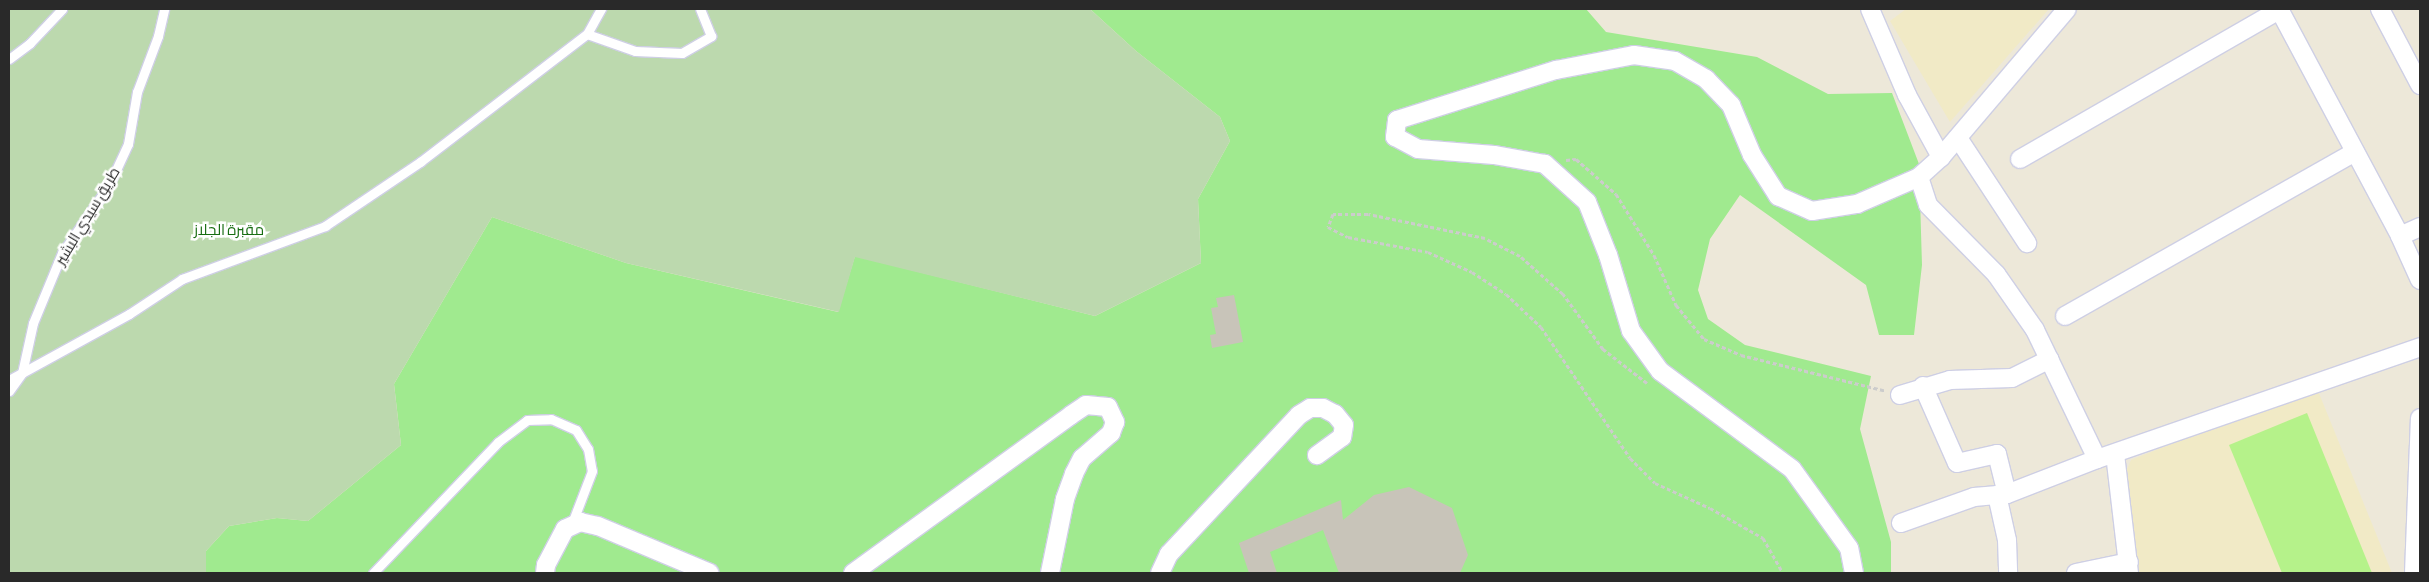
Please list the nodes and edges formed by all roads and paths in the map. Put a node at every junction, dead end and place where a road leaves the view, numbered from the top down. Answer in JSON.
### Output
{"nodes":[{"id":1,"x":62,"y":9,"type":"edge"},
{"id":2,"x":164,"y":9,"type":"edge"},
{"id":3,"x":601,"y":9,"type":"edge"},
{"id":4,"x":700,"y":9,"type":"edge"},
{"id":5,"x":1870,"y":9,"type":"edge"},
{"id":6,"x":2067,"y":9,"type":"edge"},
{"id":7,"x":2279,"y":9,"type":"edge"},
{"id":8,"x":2380,"y":9,"type":"edge"},
{"id":9,"x":587,"y":34,"type":"junction"},
{"id":10,"x":9,"y":59,"type":"edge"},
{"id":11,"x":2420,"y":85,"type":"edge"},
{"id":12,"x":1958,"y":138,"type":"junction"},
{"id":13,"x":2355,"y":152,"type":"junction"},
{"id":14,"x":1941,"y":157,"type":"junction"},
{"id":15,"x":2020,"y":159,"type":"dead end"},
{"id":16,"x":1546,"y":164,"type":"junction"},
{"id":17,"x":1919,"y":177,"type":"junction"},
{"id":18,"x":2420,"y":227,"type":"edge"},
{"id":19,"x":2400,"y":236,"type":"junction"},
{"id":20,"x":2026,"y":243,"type":"dead end"},
{"id":21,"x":2420,"y":280,"type":"edge"},
{"id":22,"x":2065,"y":316,"type":"dead end"},
{"id":23,"x":2420,"y":347,"type":"edge"},
{"id":24,"x":2050,"y":359,"type":"junction"},
{"id":25,"x":22,"y":373,"type":"junction"},
{"id":26,"x":9,"y":380,"type":"edge"},
{"id":27,"x":1923,"y":386,"type":"junction"},
{"id":28,"x":1654,"y":388,"type":"dead end"},
{"id":29,"x":9,"y":392,"type":"edge"},
{"id":30,"x":1900,"y":395,"type":"joint"},
{"id":31,"x":2420,"y":418,"type":"edge"},
{"id":32,"x":2115,"y":454,"type":"junction"},
{"id":33,"x":1317,"y":455,"type":"dead end"},
{"id":34,"x":2098,"y":459,"type":"junction"},
{"id":35,"x":2002,"y":494,"type":"junction"},
{"id":36,"x":572,"y":523,"type":"junction"},
{"id":37,"x":1901,"y":523,"type":"dead end"},
{"id":38,"x":2129,"y":567,"type":"edge"},
{"id":39,"x":372,"y":573,"type":"edge"},
{"id":40,"x":545,"y":573,"type":"edge"},
{"id":41,"x":710,"y":573,"type":"edge"},
{"id":42,"x":853,"y":573,"type":"edge"},
{"id":43,"x":1050,"y":573,"type":"edge"},
{"id":44,"x":1160,"y":573,"type":"edge"},
{"id":45,"x":1783,"y":573,"type":"edge"},
{"id":46,"x":1854,"y":573,"type":"edge"},
{"id":47,"x":2008,"y":573,"type":"edge"},
{"id":48,"x":2076,"y":573,"type":"edge"},
{"id":49,"x":2414,"y":573,"type":"edge"}],
"edges":[{"from":1,"to":10,"type":"lane"},
{"from":2,"to":25,"type":"lane","name":"طريق سيدي البشير"},
{"from":3,"to":9,"type":"lane"},
{"from":4,"to":9,"type":"lane"},
{"from":5,"to":14,"type":"street"},
{"from":6,"to":12,"type":"street"},
{"from":7,"to":13,"type":"street"},
{"from":7,"to":15,"type":"street"},
{"from":8,"to":11,"type":"street"},
{"from":9,"to":25,"type":"lane"},
{"from":12,"to":14,"type":"street"},
{"from":12,"to":20,"type":"street"},
{"from":13,"to":19,"type":"street"},
{"from":13,"to":22,"type":"street"},
{"from":14,"to":17,"type":"street"},
{"from":16,"to":17,"type":"street"},
{"from":16,"to":30,"type":"path"},
{"from":16,"to":46,"type":"street"},
{"from":17,"to":24,"type":"street"},
{"from":18,"to":19,"type":"street"},
{"from":19,"to":21,"type":"street"},
{"from":23,"to":32,"type":"street"},
{"from":24,"to":27,"type":"street"},
{"from":24,"to":34,"type":"street"},
{"from":25,"to":26,"type":"lane"},
{"from":25,"to":29,"type":"lane","name":"طريق سيدي البشير"},
{"from":27,"to":30,"type":"street"},
{"from":27,"to":35,"type":"street"},
{"from":28,"to":45,"type":"path"},
{"from":31,"to":49,"type":"street"},
{"from":32,"to":34,"type":"street"},
{"from":32,"to":38,"type":"street"},
{"from":33,"to":44,"type":"street"},
{"from":34,"to":35,"type":"street"},
{"from":35,"to":37,"type":"street"},
{"from":35,"to":47,"type":"street"},
{"from":36,"to":39,"type":"lane"},
{"from":36,"to":40,"type":"street"},
{"from":36,"to":41,"type":"street"},
{"from":38,"to":48,"type":"street"},
{"from":42,"to":43,"type":"street"}]}
